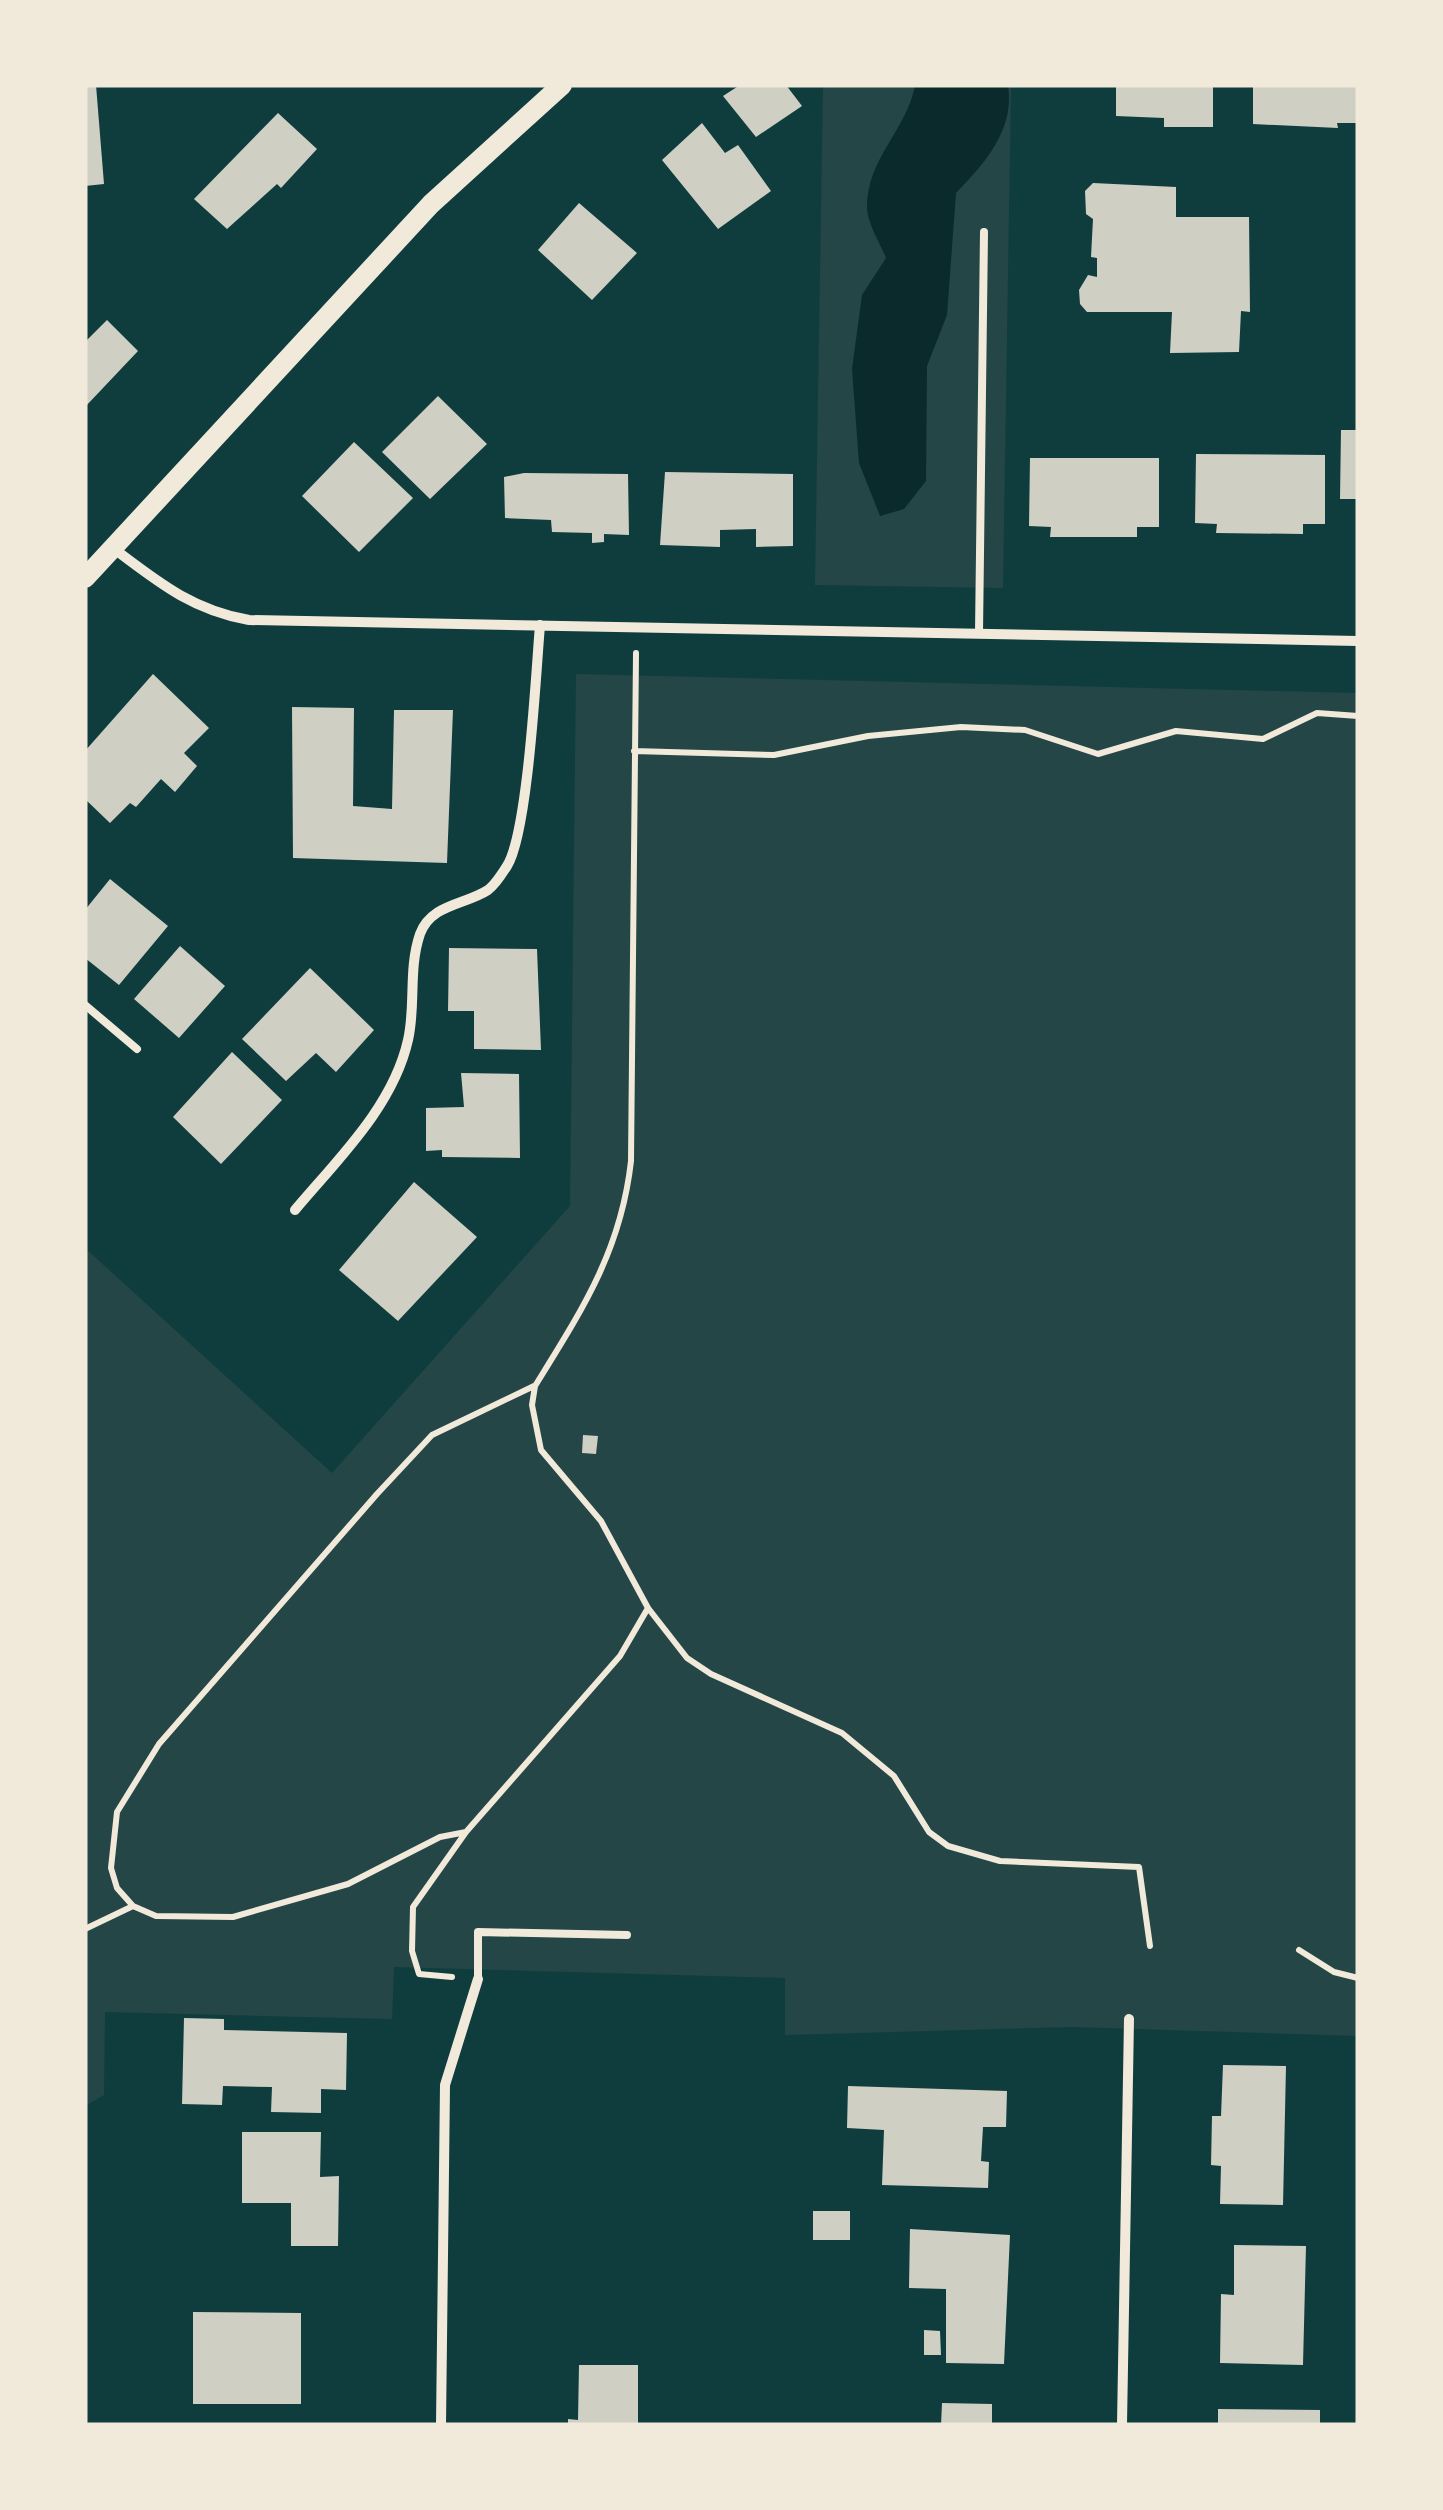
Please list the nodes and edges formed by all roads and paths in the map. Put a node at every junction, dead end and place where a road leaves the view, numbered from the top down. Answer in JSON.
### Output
{"nodes":[{"id":1,"x":562,"y":85,"type":"edge"},
{"id":2,"x":984,"y":232,"type":"dead end"},
{"id":3,"x":113,"y":548,"type":"junction"},
{"id":4,"x":85,"y":578,"type":"edge"},
{"id":5,"x":540,"y":625,"type":"junction"},
{"id":6,"x":636,"y":627,"type":"junction"},
{"id":7,"x":978,"y":634,"type":"junction"},
{"id":8,"x":1358,"y":641,"type":"edge"},
{"id":9,"x":1358,"y":716,"type":"edge"},
{"id":10,"x":634,"y":751,"type":"junction"},
{"id":11,"x":85,"y":1005,"type":"edge"},
{"id":12,"x":137,"y":1049,"type":"dead end"},
{"id":13,"x":295,"y":1210,"type":"dead end"},
{"id":14,"x":535,"y":1386,"type":"junction"},
{"id":15,"x":648,"y":1608,"type":"junction"},
{"id":16,"x":466,"y":1832,"type":"junction"},
{"id":17,"x":132,"y":1906,"type":"junction"},
{"id":18,"x":85,"y":1929,"type":"edge"},
{"id":19,"x":627,"y":1935,"type":"dead end"},
{"id":20,"x":1150,"y":1946,"type":"dead end"},
{"id":21,"x":1299,"y":1950,"type":"dead end"},
{"id":22,"x":1358,"y":1978,"type":"edge"},
{"id":23,"x":478,"y":1979,"type":"junction"},
{"id":24,"x":1129,"y":2020,"type":"dead end"},
{"id":25,"x":441,"y":2425,"type":"edge"},
{"id":26,"x":1122,"y":2425,"type":"edge"}],
"edges":[{"from":1,"to":3,"type":"main road"},
{"from":2,"to":7,"type":"lane"},
{"from":3,"to":4,"type":"main road"},
{"from":3,"to":5,"type":"street"},
{"from":5,"to":6,"type":"street"},
{"from":5,"to":13,"type":"street"},
{"from":6,"to":7,"type":"street"},
{"from":6,"to":10,"type":"path"},
{"from":7,"to":8,"type":"street"},
{"from":9,"to":10,"type":"path"},
{"from":10,"to":14,"type":"path"},
{"from":11,"to":12,"type":"lane"},
{"from":14,"to":15,"type":"path"},
{"from":14,"to":17,"type":"path"},
{"from":15,"to":16,"type":"path"},
{"from":15,"to":20,"type":"path"},
{"from":16,"to":17,"type":"path"},
{"from":16,"to":23,"type":"path"},
{"from":17,"to":18,"type":"path"},
{"from":19,"to":23,"type":"lane"},
{"from":21,"to":22,"type":"path"},
{"from":23,"to":25,"type":"street"},
{"from":24,"to":26,"type":"street"}]}
